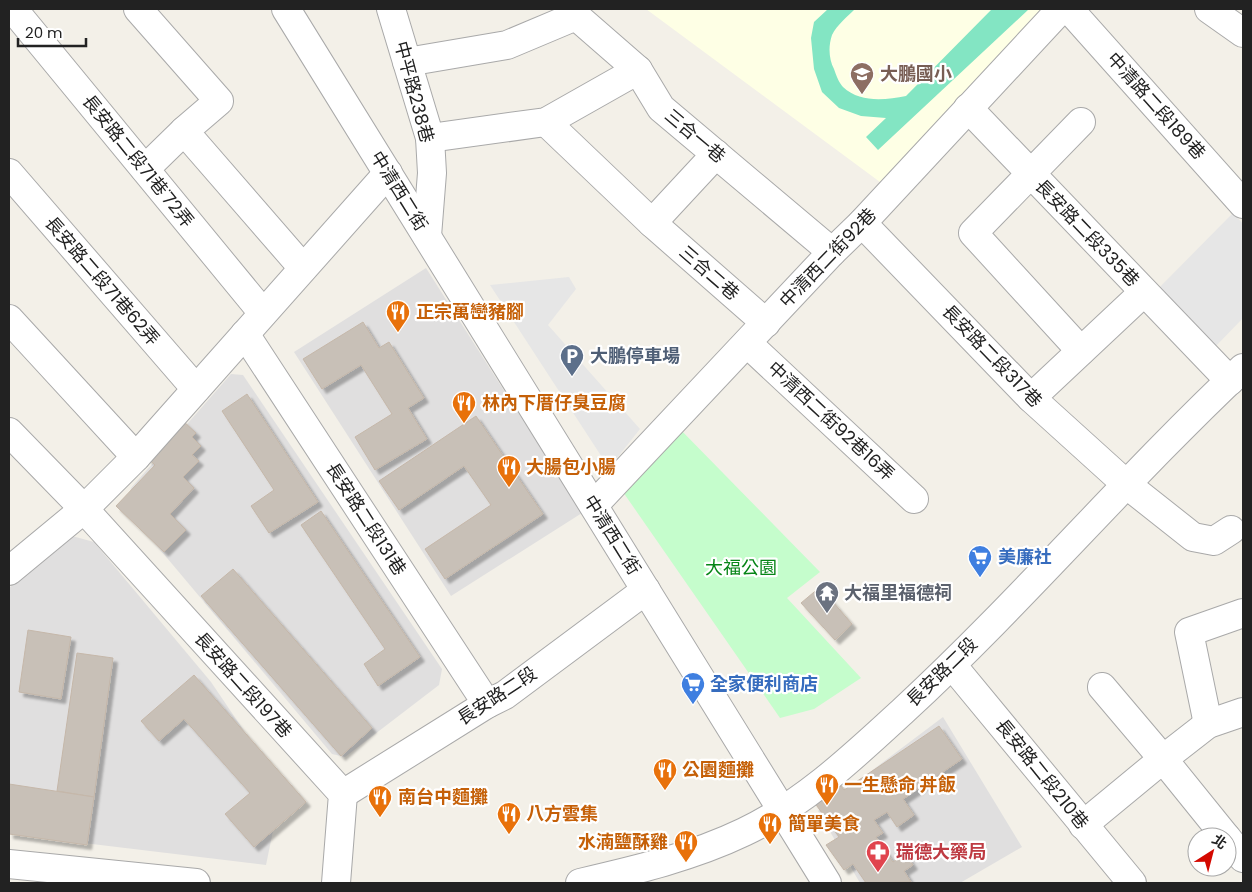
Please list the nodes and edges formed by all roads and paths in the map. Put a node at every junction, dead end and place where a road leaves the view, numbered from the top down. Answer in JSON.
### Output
{"nodes":[{"id":1,"x":13,"y":9,"type":"edge"},
{"id":2,"x":138,"y":9,"type":"edge"},
{"id":3,"x":286,"y":9,"type":"edge"},
{"id":4,"x":391,"y":9,"type":"edge"},
{"id":5,"x":1061,"y":9,"type":"edge"},
{"id":6,"x":1069,"y":9,"type":"edge"},
{"id":7,"x":1209,"y":9,"type":"edge"},
{"id":8,"x":573,"y":13,"type":"edge"},
{"id":9,"x":1243,"y":33,"type":"edge"},
{"id":10,"x":407,"y":62,"type":"junction"},
{"id":11,"x":638,"y":70,"type":"junction"},
{"id":12,"x":968,"y":108,"type":"junction"},
{"id":13,"x":546,"y":122,"type":"junction"},
{"id":14,"x":1081,"y":122,"type":"dead end"},
{"id":15,"x":184,"y":131,"type":"junction"},
{"id":16,"x":430,"y":138,"type":"junction"},
{"id":17,"x":716,"y":154,"type":"junction"},
{"id":18,"x":144,"y":169,"type":"junction"},
{"id":19,"x":9,"y":173,"type":"edge"},
{"id":20,"x":388,"y":173,"type":"junction"},
{"id":21,"x":1030,"y":173,"type":"junction"},
{"id":22,"x":1243,"y":204,"type":"edge"},
{"id":23,"x":652,"y":223,"type":"junction"},
{"id":24,"x":862,"y":223,"type":"junction"},
{"id":25,"x":427,"y":236,"type":"junction"},
{"id":26,"x":832,"y":252,"type":"junction"},
{"id":27,"x":303,"y":268,"type":"junction"},
{"id":28,"x":1144,"y":292,"type":"junction"},
{"id":29,"x":263,"y":314,"type":"junction"},
{"id":30,"x":9,"y":319,"type":"edge"},
{"id":31,"x":766,"y":323,"type":"junction"},
{"id":32,"x":245,"y":334,"type":"junction"},
{"id":33,"x":748,"y":343,"type":"junction"},
{"id":34,"x":1081,"y":351,"type":"junction"},
{"id":35,"x":1237,"y":375,"type":"edge"},
{"id":36,"x":196,"y":389,"type":"junction"},
{"id":37,"x":1031,"y":398,"type":"junction"},
{"id":38,"x":9,"y":432,"type":"edge"},
{"id":39,"x":136,"y":457,"type":"junction"},
{"id":40,"x":1126,"y":484,"type":"junction"},
{"id":41,"x":914,"y":499,"type":"dead end"},
{"id":42,"x":594,"y":505,"type":"junction"},
{"id":43,"x":84,"y":509,"type":"junction"},
{"id":44,"x":1231,"y":530,"type":"dead end"},
{"id":45,"x":9,"y":571,"type":"edge"},
{"id":46,"x":646,"y":590,"type":"junction"},
{"id":47,"x":1243,"y":613,"type":"edge"},
{"id":48,"x":952,"y":665,"type":"junction"},
{"id":49,"x":1102,"y":687,"type":"dead end"},
{"id":50,"x":487,"y":704,"type":"junction"},
{"id":51,"x":1243,"y":712,"type":"edge"},
{"id":52,"x":1208,"y":724,"type":"junction"},
{"id":53,"x":1163,"y":759,"type":"junction"},
{"id":54,"x":343,"y":794,"type":"junction"},
{"id":55,"x":782,"y":810,"type":"junction"},
{"id":56,"x":1083,"y":824,"type":"junction"},
{"id":57,"x":1218,"y":827,"type":"edge"},
{"id":58,"x":9,"y":864,"type":"edge"},
{"id":59,"x":196,"y":883,"type":"edge"},
{"id":60,"x":336,"y":883,"type":"edge"},
{"id":61,"x":580,"y":883,"type":"edge"},
{"id":62,"x":828,"y":883,"type":"edge"},
{"id":63,"x":1132,"y":883,"type":"edge"}],
"edges":[{"from":1,"to":18,"type":"street","name":"長安路二段71巷˙72弄"},
{"from":2,"to":15,"type":"street"},
{"from":3,"to":20,"type":"street","name":"中清西二街"},
{"from":4,"to":10,"type":"street","name":"中平路238巷"},
{"from":5,"to":12,"type":"street","name":"中清西二街92巷"},
{"from":6,"to":22,"type":"street","name":"中清路二段189巷"},
{"from":7,"to":9,"type":"street"},
{"from":8,"to":10,"type":"street"},
{"from":8,"to":11,"type":"street","name":"三合一巷"},
{"from":10,"to":16,"type":"street","name":"中平路238巷"},
{"from":11,"to":13,"type":"street"},
{"from":11,"to":17,"type":"street","name":"三合一巷"},
{"from":12,"to":21,"type":"street","name":"長安路二段335巷"},
{"from":12,"to":24,"type":"street","name":"中清西二街92巷"},
{"from":13,"to":16,"type":"street"},
{"from":13,"to":23,"type":"street","name":"三合二巷"},
{"from":14,"to":21,"type":"street","name":"長安路二段335巷"},
{"from":15,"to":18,"type":"street"},
{"from":15,"to":27,"type":"street"},
{"from":16,"to":25,"type":"street","name":"中平路238巷"},
{"from":17,"to":23,"type":"street"},
{"from":17,"to":26,"type":"street","name":"三合一巷"},
{"from":18,"to":29,"type":"street","name":"長安路二段71巷˙72弄"},
{"from":19,"to":36,"type":"street","name":"長安路二段71巷62弄"},
{"from":20,"to":25,"type":"street","name":"中清西二街"},
{"from":20,"to":27,"type":"street"},
{"from":21,"to":28,"type":"street","name":"長安路二段335巷"},
{"from":21,"to":34,"type":"street","name":"長安路二段335巷"},
{"from":23,"to":31,"type":"street","name":"三合二巷"},
{"from":24,"to":26,"type":"street","name":"中清西二街92巷"},
{"from":24,"to":37,"type":"street","name":"長安路二段317巷"},
{"from":25,"to":42,"type":"street","name":"中清西二街"},
{"from":26,"to":31,"type":"street","name":"中清西二街92巷"},
{"from":27,"to":29,"type":"street"},
{"from":28,"to":34,"type":"street","name":"長安路二段335巷"},
{"from":28,"to":35,"type":"street","name":"長安路二段335巷"},
{"from":29,"to":32,"type":"street"},
{"from":30,"to":39,"type":"street"},
{"from":31,"to":33,"type":"street","name":"中清西二街92巷"},
{"from":32,"to":36,"type":"street"},
{"from":32,"to":50,"type":"street","name":"長安路二段131巷"},
{"from":33,"to":41,"type":"street","name":"中清西二街92巷16弄"},
{"from":33,"to":42,"type":"street","name":"中清西二街92巷"},
{"from":34,"to":37,"type":"street","name":"長安路二段335巷"},
{"from":35,"to":40,"type":"street","name":"長安路二段"},
{"from":36,"to":39,"type":"street"},
{"from":37,"to":40,"type":"street","name":"長安路二段317巷"},
{"from":38,"to":43,"type":"street","name":"長安路二段197巷"},
{"from":39,"to":43,"type":"street"},
{"from":40,"to":44,"type":"street","name":"長安路二段317巷"},
{"from":40,"to":48,"type":"street","name":"長安路二段"},
{"from":42,"to":46,"type":"street","name":"中清西二街"},
{"from":43,"to":45,"type":"street"},
{"from":43,"to":54,"type":"street","name":"長安路二段197巷"},
{"from":46,"to":50,"type":"street","name":"長安路二段"},
{"from":46,"to":55,"type":"street","name":"中清西二街"},
{"from":47,"to":52,"type":"street"},
{"from":48,"to":55,"type":"street","name":"長安路二段"},
{"from":48,"to":56,"type":"street","name":"長安路二段210巷"},
{"from":49,"to":53,"type":"street"},
{"from":50,"to":54,"type":"street","name":"長安路二段"},
{"from":51,"to":52,"type":"street"},
{"from":52,"to":53,"type":"street"},
{"from":53,"to":56,"type":"street"},
{"from":53,"to":57,"type":"street"},
{"from":54,"to":60,"type":"street"},
{"from":55,"to":61,"type":"street","name":"長安路二段"},
{"from":55,"to":62,"type":"street","name":"中清西二街"},
{"from":56,"to":63,"type":"street","name":"長安路二段210巷"},
{"from":58,"to":59,"type":"street"}]}
